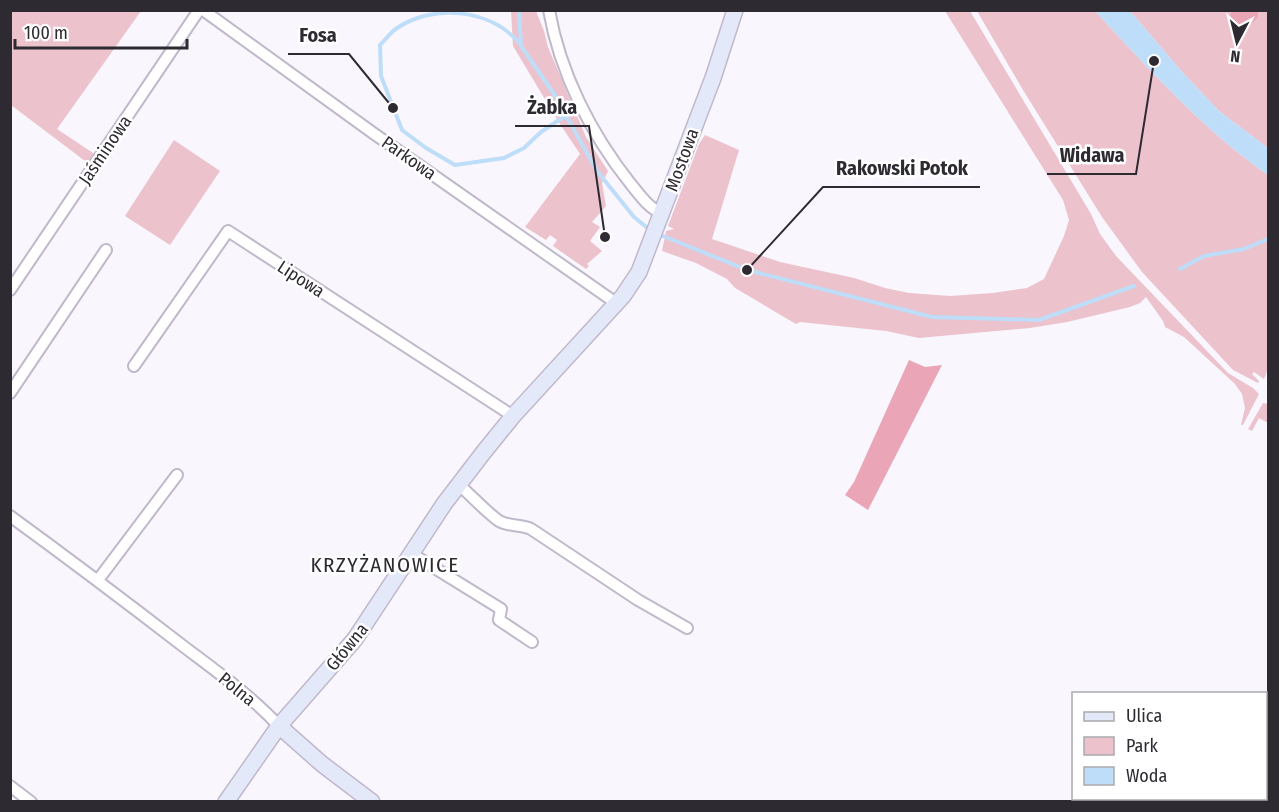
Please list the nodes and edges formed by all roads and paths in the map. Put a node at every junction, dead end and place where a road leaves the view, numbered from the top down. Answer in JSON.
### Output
{"nodes":[{"id":1,"x":201,"y":10,"type":"edge"},
{"id":2,"x":549,"y":10,"type":"edge"},
{"id":3,"x":735,"y":10,"type":"edge"},
{"id":4,"x":660,"y":219,"type":"junction"},
{"id":5,"x":106,"y":250,"type":"dead end"},
{"id":6,"x":10,"y":290,"type":"edge"},
{"id":7,"x":616,"y":303,"type":"junction"},
{"id":8,"x":134,"y":366,"type":"dead end"},
{"id":9,"x":10,"y":393,"type":"edge"},
{"id":10,"x":513,"y":416,"type":"junction"},
{"id":11,"x":177,"y":475,"type":"dead end"},
{"id":12,"x":459,"y":485,"type":"junction"},
{"id":13,"x":10,"y":516,"type":"edge"},
{"id":14,"x":412,"y":554,"type":"junction"},
{"id":15,"x":98,"y":580,"type":"junction"},
{"id":16,"x":687,"y":628,"type":"dead end"},
{"id":17,"x":532,"y":642,"type":"dead end"},
{"id":18,"x":279,"y":726,"type":"junction"},
{"id":19,"x":10,"y":786,"type":"edge"},
{"id":20,"x":31,"y":801,"type":"edge"},
{"id":21,"x":226,"y":801,"type":"edge"},
{"id":22,"x":372,"y":801,"type":"edge"}],
"edges":[{"from":1,"to":6,"type":"street","name":"Jaśminowa"},
{"from":1,"to":7,"type":"street","name":"Parkowa"},
{"from":2,"to":4,"type":"street"},
{"from":3,"to":4,"type":"street","name":"Mostowa"},
{"from":4,"to":7,"type":"street","name":"Mostowa"},
{"from":5,"to":9,"type":"street"},
{"from":7,"to":10,"type":"street","name":"Główna"},
{"from":8,"to":10,"type":"street","name":"Lipowa"},
{"from":10,"to":12,"type":"street","name":"Główna"},
{"from":11,"to":15,"type":"street"},
{"from":12,"to":14,"type":"street","name":"Główna"},
{"from":12,"to":16,"type":"street"},
{"from":13,"to":15,"type":"street","name":"Polna"},
{"from":14,"to":17,"type":"street"},
{"from":14,"to":18,"type":"street","name":"Główna"},
{"from":15,"to":18,"type":"street","name":"Polna"},
{"from":18,"to":21,"type":"street","name":"Główna"},
{"from":18,"to":22,"type":"street","name":"Polna"},
{"from":19,"to":20,"type":"street"}]}
